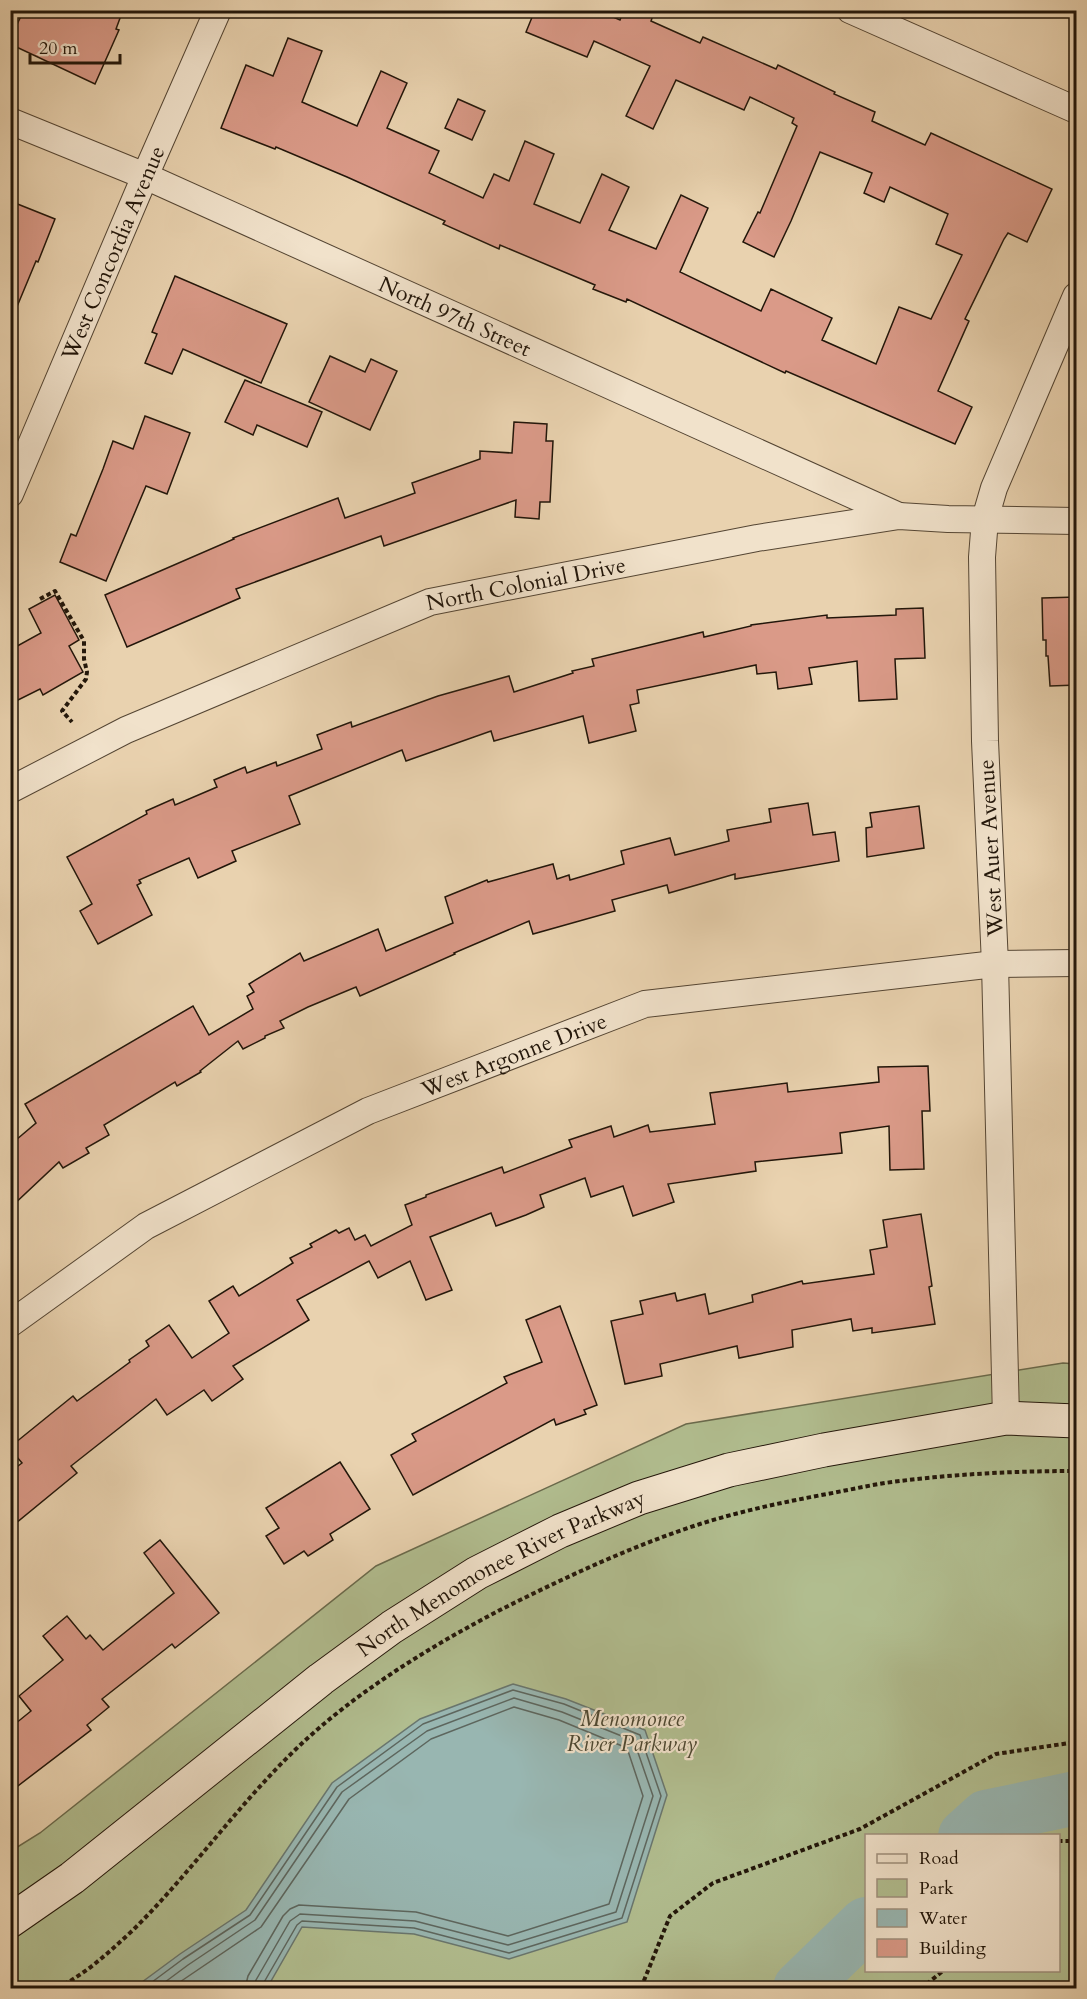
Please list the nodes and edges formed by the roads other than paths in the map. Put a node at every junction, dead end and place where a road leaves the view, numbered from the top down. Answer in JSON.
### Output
{"nodes":[{"id":1,"x":218,"y":10,"type":"edge"},
{"id":2,"x":850,"y":10,"type":"edge"},
{"id":3,"x":1077,"y":110,"type":"edge"},
{"id":4,"x":10,"y":121,"type":"edge"},
{"id":5,"x":145,"y":176,"type":"junction"},
{"id":6,"x":1077,"y":296,"type":"edge"},
{"id":7,"x":10,"y":494,"type":"edge"},
{"id":8,"x":899,"y":516,"type":"junction"},
{"id":9,"x":985,"y":519,"type":"junction"},
{"id":10,"x":1077,"y":521,"type":"edge"},
{"id":11,"x":10,"y":790,"type":"edge"},
{"id":12,"x":995,"y":963,"type":"junction"},
{"id":13,"x":1077,"y":963,"type":"edge"},
{"id":14,"x":10,"y":1324,"type":"edge"},
{"id":15,"x":1006,"y":1418,"type":"junction"},
{"id":16,"x":1077,"y":1421,"type":"edge"},
{"id":17,"x":10,"y":1921,"type":"edge"}],
"edges":[{"from":1,"to":5,"type":"street","name":"West Concordia Avenue"},
{"from":2,"to":3,"type":"street"},
{"from":4,"to":5,"type":"street","name":"North 97th Street"},
{"from":5,"to":7,"type":"street","name":"West Concordia Avenue"},
{"from":5,"to":8,"type":"street","name":"North 97th Street"},
{"from":6,"to":9,"type":"street","name":"West Auer Avenue"},
{"from":8,"to":9,"type":"street","name":"North Colonial Drive"},
{"from":8,"to":11,"type":"street","name":"North Colonial Drive"},
{"from":9,"to":10,"type":"street","name":"North Colonial Drive"},
{"from":9,"to":12,"type":"street","name":"West Auer Avenue"},
{"from":12,"to":13,"type":"street","name":"West Argonne Drive"},
{"from":12,"to":14,"type":"street","name":"West Argonne Drive"},
{"from":12,"to":15,"type":"street","name":"West Auer Avenue"},
{"from":15,"to":16,"type":"street","name":"North Menomonee River Parkway"},
{"from":15,"to":17,"type":"street","name":"North Menomonee River Parkway"}]}
